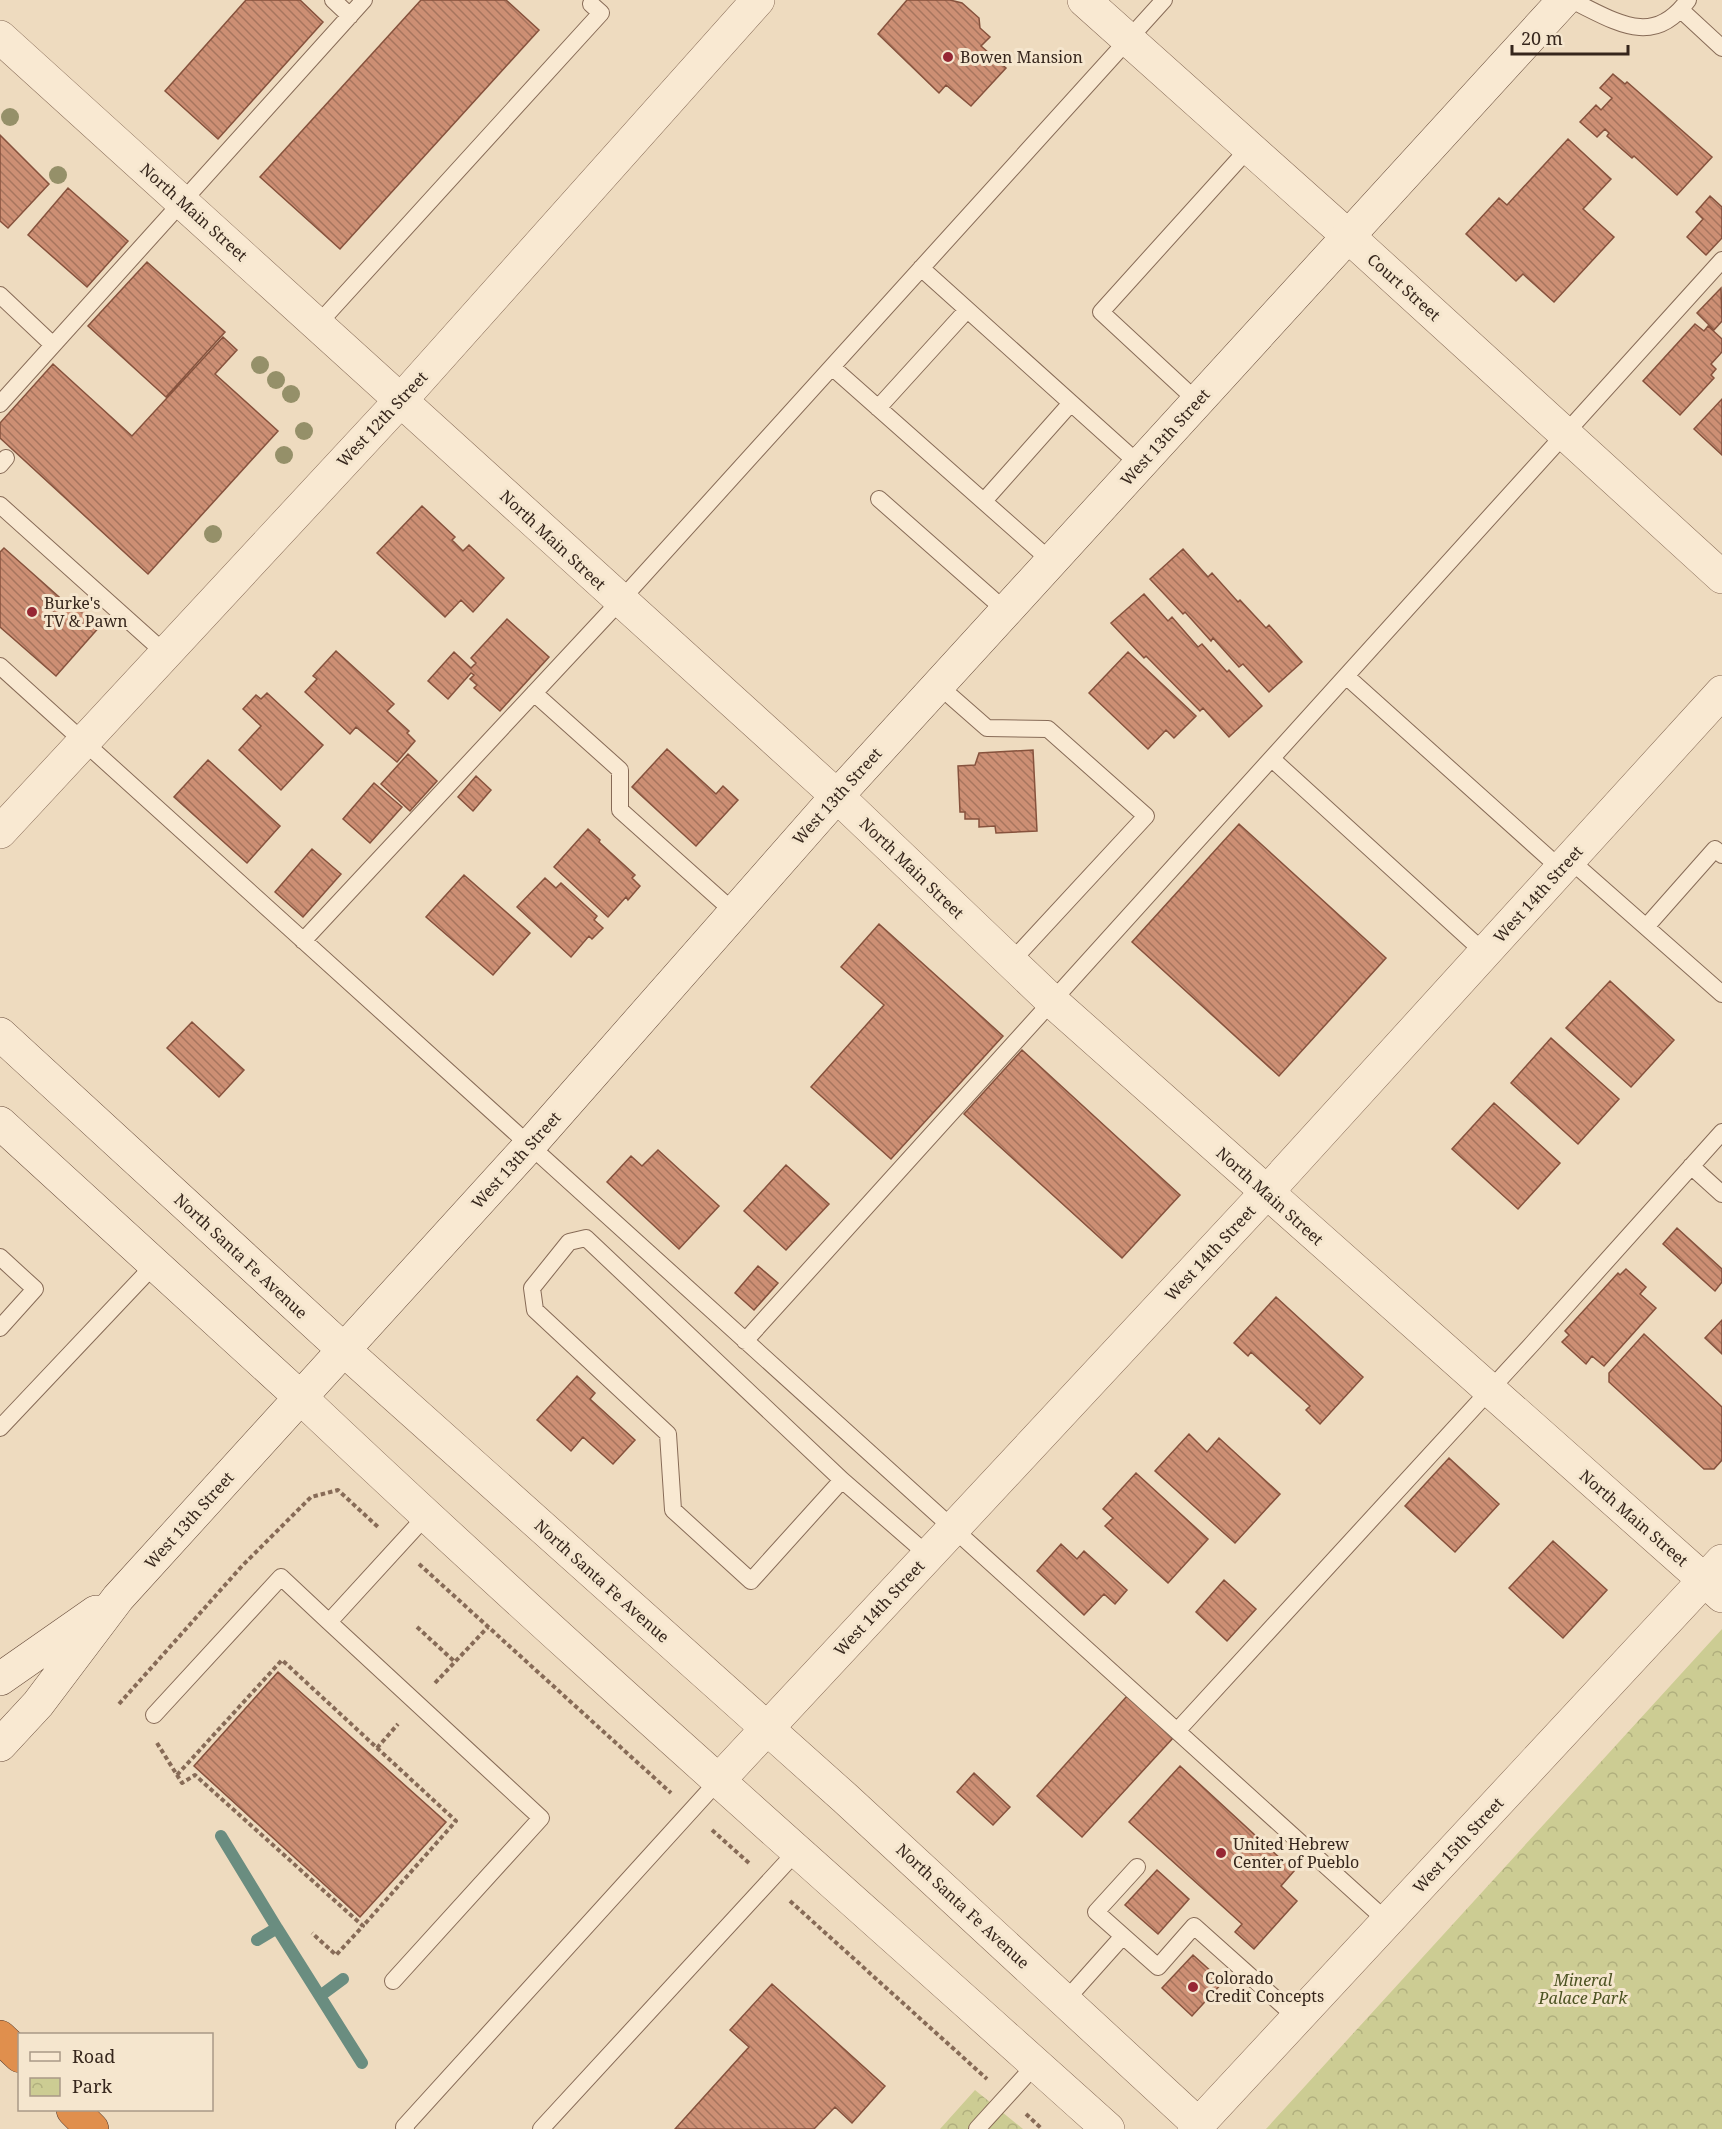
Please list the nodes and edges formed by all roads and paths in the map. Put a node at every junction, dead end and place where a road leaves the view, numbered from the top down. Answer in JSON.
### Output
{"nodes":[{"id":1,"x":333,"y":0,"type":"edge"},
{"id":2,"x":364,"y":0,"type":"edge"},
{"id":3,"x":758,"y":0,"type":"edge"},
{"id":4,"x":1084,"y":0,"type":"edge"},
{"id":5,"x":1164,"y":0,"type":"edge"},
{"id":6,"x":1564,"y":0,"type":"edge"},
{"id":7,"x":1571,"y":0,"type":"edge"},
{"id":8,"x":591,"y":1,"type":"edge"},
{"id":9,"x":1685,"y":5,"type":"edge"},
{"id":10,"x":350,"y":15,"type":"junction"},
{"id":11,"x":0,"y":37,"type":"edge"},
{"id":12,"x":1127,"y":40,"type":"junction"},
{"id":13,"x":1722,"y":48,"type":"edge"},
{"id":14,"x":1249,"y":148,"type":"junction"},
{"id":15,"x":182,"y":201,"type":"junction"},
{"id":16,"x":1348,"y":236,"type":"junction"},
{"id":17,"x":1722,"y":260,"type":"edge"},
{"id":18,"x":921,"y":268,"type":"junction"},
{"id":19,"x":0,"y":295,"type":"edge"},
{"id":20,"x":968,"y":310,"type":"junction"},
{"id":21,"x":318,"y":324,"type":"junction"},
{"id":22,"x":53,"y":345,"type":"junction"},
{"id":23,"x":832,"y":367,"type":"junction"},
{"id":24,"x":401,"y":400,"type":"junction"},
{"id":25,"x":1197,"y":401,"type":"junction"},
{"id":26,"x":1071,"y":403,"type":"junction"},
{"id":27,"x":0,"y":404,"type":"edge"},
{"id":28,"x":878,"y":408,"type":"junction"},
{"id":29,"x":1565,"y":434,"type":"junction"},
{"id":30,"x":1140,"y":465,"type":"junction"},
{"id":31,"x":879,"y":499,"type":"dead end"},
{"id":32,"x":984,"y":501,"type":"junction"},
{"id":33,"x":0,"y":505,"type":"edge"},
{"id":34,"x":1052,"y":561,"type":"junction"},
{"id":35,"x":1722,"y":578,"type":"edge"},
{"id":36,"x":620,"y":601,"type":"junction"},
{"id":37,"x":1006,"y":611,"type":"junction"},
{"id":38,"x":165,"y":653,"type":"junction"},
{"id":39,"x":0,"y":666,"type":"edge"},
{"id":40,"x":1346,"y":676,"type":"junction"},
{"id":41,"x":938,"y":685,"type":"junction"},
{"id":42,"x":534,"y":693,"type":"junction"},
{"id":43,"x":1717,"y":707,"type":"edge"},
{"id":44,"x":84,"y":742,"type":"junction"},
{"id":45,"x":1272,"y":759,"type":"junction"},
{"id":46,"x":837,"y":796,"type":"junction"},
{"id":47,"x":0,"y":832,"type":"edge"},
{"id":48,"x":1722,"y":855,"type":"edge"},
{"id":49,"x":1566,"y":864,"type":"junction"},
{"id":50,"x":734,"y":912,"type":"junction"},
{"id":51,"x":1646,"y":927,"type":"junction"},
{"id":52,"x":303,"y":940,"type":"junction"},
{"id":53,"x":1485,"y":953,"type":"junction"},
{"id":54,"x":1010,"y":963,"type":"junction"},
{"id":55,"x":1722,"y":994,"type":"edge"},
{"id":56,"x":1053,"y":1002,"type":"junction"},
{"id":57,"x":0,"y":1034,"type":"edge"},
{"id":58,"x":1722,"y":1132,"type":"edge"},
{"id":59,"x":4,"y":1135,"type":"edge"},
{"id":60,"x":530,"y":1145,"type":"junction"},
{"id":61,"x":1691,"y":1166,"type":"junction"},
{"id":62,"x":1266,"y":1193,"type":"junction"},
{"id":63,"x":1722,"y":1194,"type":"edge"},
{"id":64,"x":0,"y":1257,"type":"edge"},
{"id":65,"x":154,"y":1264,"type":"junction"},
{"id":66,"x":0,"y":1328,"type":"edge"},
{"id":67,"x":745,"y":1341,"type":"junction"},
{"id":68,"x":344,"y":1350,"type":"junction"},
{"id":69,"x":1490,"y":1390,"type":"junction"},
{"id":70,"x":300,"y":1397,"type":"junction"},
{"id":71,"x":0,"y":1428,"type":"edge"},
{"id":72,"x":842,"y":1480,"type":"junction"},
{"id":73,"x":426,"y":1516,"type":"junction"},
{"id":74,"x":953,"y":1528,"type":"junction"},
{"id":75,"x":398,"y":1545,"type":"junction"},
{"id":76,"x":928,"y":1556,"type":"junction"},
{"id":77,"x":1716,"y":1579,"type":"edge"},
{"id":78,"x":118,"y":1598,"type":"junction"},
{"id":79,"x":329,"y":1622,"type":"junction"},
{"id":80,"x":488,"y":1626,"type":"junction"},
{"id":81,"x":417,"y":1627,"type":"dead end"},
{"id":82,"x":454,"y":1662,"type":"junction"},
{"id":83,"x":0,"y":1678,"type":"edge"},
{"id":84,"x":417,"y":1703,"type":"junction"},
{"id":85,"x":118,"y":1704,"type":"dead end"},
{"id":86,"x":154,"y":1715,"type":"joint"},
{"id":87,"x":767,"y":1728,"type":"junction"},
{"id":88,"x":1177,"y":1731,"type":"junction"},
{"id":89,"x":0,"y":1745,"type":"edge"},
{"id":90,"x":177,"y":1775,"type":"junction"},
{"id":91,"x":718,"y":1781,"type":"junction"},
{"id":92,"x":692,"y":1811,"type":"junction"},
{"id":93,"x":796,"y":1852,"type":"junction"},
{"id":94,"x":1137,"y":1867,"type":"dead end"},
{"id":95,"x":769,"y":1881,"type":"junction"},
{"id":96,"x":1388,"y":1922,"type":"junction"},
{"id":97,"x":363,"y":1926,"type":"junction"},
{"id":98,"x":312,"y":1933,"type":"dead end"},
{"id":99,"x":1123,"y":1936,"type":"junction"},
{"id":100,"x":393,"y":1981,"type":"dead end"},
{"id":101,"x":1065,"y":2001,"type":"junction"},
{"id":102,"x":1297,"y":2018,"type":"junction"},
{"id":103,"x":0,"y":2037,"type":"edge"},
{"id":104,"x":18,"y":2054,"type":"edge"},
{"id":105,"x":1036,"y":2064,"type":"junction"},
{"id":106,"x":1006,"y":2096,"type":"junction"},
{"id":107,"x":75,"y":2111,"type":"edge"},
{"id":108,"x":1198,"y":2127,"type":"edge"},
{"id":109,"x":92,"y":2129,"type":"edge"},
{"id":110,"x":406,"y":2129,"type":"edge"},
{"id":111,"x":541,"y":2129,"type":"edge"},
{"id":112,"x":976,"y":2129,"type":"edge"},
{"id":113,"x":1042,"y":2129,"type":"edge"},
{"id":114,"x":1108,"y":2129,"type":"edge"}],
"edges":[{"from":1,"to":10,"type":"lane"},
{"from":2,"to":10,"type":"lane"},
{"from":3,"to":24,"type":"street","name":"West 12th Street"},
{"from":4,"to":12,"type":"street","name":"Court Street"},
{"from":5,"to":12,"type":"lane"},
{"from":6,"to":16,"type":"street","name":"West 13th Street"},
{"from":7,"to":9,"type":"lane"},
{"from":8,"to":21,"type":"lane"},
{"from":9,"to":13,"type":"lane"},
{"from":10,"to":15,"type":"lane"},
{"from":11,"to":15,"type":"street","name":"North Main Street"},
{"from":12,"to":14,"type":"street","name":"Court Street"},
{"from":12,"to":18,"type":"lane"},
{"from":14,"to":16,"type":"street","name":"Court Street"},
{"from":14,"to":25,"type":"lane"},
{"from":15,"to":21,"type":"street","name":"North Main Street"},
{"from":15,"to":22,"type":"lane"},
{"from":16,"to":25,"type":"street","name":"West 13th Street"},
{"from":16,"to":29,"type":"street","name":"Court Street"},
{"from":17,"to":29,"type":"lane"},
{"from":18,"to":20,"type":"lane"},
{"from":18,"to":23,"type":"lane"},
{"from":19,"to":22,"type":"lane"},
{"from":20,"to":26,"type":"lane"},
{"from":20,"to":28,"type":"lane"},
{"from":21,"to":24,"type":"street","name":"North Main Street"},
{"from":22,"to":27,"type":"lane"},
{"from":23,"to":28,"type":"lane"},
{"from":23,"to":36,"type":"lane"},
{"from":24,"to":36,"type":"street","name":"North Main Street"},
{"from":24,"to":38,"type":"street","name":"West 12th Street"},
{"from":25,"to":30,"type":"street","name":"West 13th Street"},
{"from":26,"to":30,"type":"lane"},
{"from":26,"to":32,"type":"lane"},
{"from":28,"to":32,"type":"lane"},
{"from":29,"to":35,"type":"street","name":"Court Street"},
{"from":29,"to":40,"type":"lane"},
{"from":30,"to":34,"type":"street","name":"West 13th Street"},
{"from":31,"to":37,"type":"lane"},
{"from":32,"to":34,"type":"lane"},
{"from":33,"to":38,"type":"lane"},
{"from":34,"to":37,"type":"street","name":"West 13th Street"},
{"from":36,"to":42,"type":"lane"},
{"from":36,"to":46,"type":"street","name":"North Main Street"},
{"from":37,"to":41,"type":"street","name":"West 13th Street"},
{"from":38,"to":44,"type":"street","name":"West 12th Street"},
{"from":39,"to":44,"type":"lane"},
{"from":40,"to":45,"type":"lane"},
{"from":40,"to":49,"type":"lane"},
{"from":41,"to":46,"type":"street","name":"West 13th Street"},
{"from":41,"to":54,"type":"lane"},
{"from":42,"to":50,"type":"lane"},
{"from":42,"to":52,"type":"lane"},
{"from":43,"to":49,"type":"street","name":"West 14th Street"},
{"from":44,"to":47,"type":"street","name":"West 12th Street"},
{"from":44,"to":52,"type":"lane"},
{"from":45,"to":53,"type":"lane"},
{"from":45,"to":56,"type":"lane"},
{"from":46,"to":50,"type":"street","name":"West 13th Street"},
{"from":46,"to":54,"type":"street","name":"North Main Street"},
{"from":48,"to":51,"type":"lane"},
{"from":49,"to":51,"type":"lane"},
{"from":49,"to":53,"type":"street","name":"West 14th Street"},
{"from":50,"to":60,"type":"street","name":"West 13th Street"},
{"from":51,"to":55,"type":"lane"},
{"from":52,"to":60,"type":"lane"},
{"from":53,"to":62,"type":"street","name":"West 14th Street"},
{"from":54,"to":56,"type":"street","name":"North Main Street"},
{"from":56,"to":62,"type":"street","name":"North Main Street"},
{"from":56,"to":67,"type":"lane"},
{"from":57,"to":68,"type":"street","name":"North Santa Fe Avenue"},
{"from":58,"to":61,"type":"lane"},
{"from":59,"to":65,"type":"street"},
{"from":60,"to":67,"type":"lane"},
{"from":60,"to":68,"type":"street","name":"West 13th Street"},
{"from":61,"to":63,"type":"lane"},
{"from":61,"to":69,"type":"lane"},
{"from":62,"to":69,"type":"street","name":"North Main Street"},
{"from":62,"to":74,"type":"street","name":"West 14th Street"},
{"from":64,"to":66,"type":"lane"},
{"from":65,"to":70,"type":"street"},
{"from":65,"to":71,"type":"lane"},
{"from":67,"to":74,"type":"lane"},
{"from":68,"to":70,"type":"street","name":"West 13th Street"},
{"from":68,"to":87,"type":"street","name":"North Santa Fe Avenue"},
{"from":69,"to":77,"type":"street","name":"North Main Street"},
{"from":69,"to":88,"type":"lane"},
{"from":70,"to":73,"type":"street"},
{"from":70,"to":78,"type":"street","name":"West 13th Street"},
{"from":72,"to":72,"type":"lane"},
{"from":72,"to":76,"type":"lane"},
{"from":73,"to":75,"type":"lane"},
{"from":73,"to":91,"type":"street"},
{"from":74,"to":76,"type":"street","name":"West 14th Street"},
{"from":74,"to":88,"type":"lane"},
{"from":75,"to":79,"type":"lane"},
{"from":75,"to":80,"type":"path"},
{"from":75,"to":85,"type":"path"},
{"from":76,"to":87,"type":"street","name":"West 14th Street"},
{"from":77,"to":96,"type":"street","name":"West 15th Street"},
{"from":78,"to":83,"type":"street","name":"West 13th Street"},
{"from":78,"to":89,"type":"street","name":"West 13th Street"},
{"from":79,"to":84,"type":"lane"},
{"from":79,"to":86,"type":"lane"},
{"from":80,"to":82,"type":"path"},
{"from":80,"to":92,"type":"path"},
{"from":81,"to":82,"type":"path"},
{"from":82,"to":84,"type":"path"},
{"from":84,"to":100,"type":"lane"},
{"from":86,"to":90,"type":"path"},
{"from":87,"to":91,"type":"street","name":"West 14th Street"},
{"from":87,"to":101,"type":"street","name":"North Santa Fe Avenue"},
{"from":88,"to":96,"type":"lane"},
{"from":90,"to":97,"type":"path"},
{"from":90,"to":97,"type":"path"},
{"from":91,"to":92,"type":"lane"},
{"from":91,"to":93,"type":"street"},
{"from":92,"to":95,"type":"path"},
{"from":92,"to":110,"type":"lane"},
{"from":93,"to":95,"type":"lane"},
{"from":93,"to":105,"type":"street"},
{"from":94,"to":99,"type":"lane"},
{"from":95,"to":106,"type":"path"},
{"from":95,"to":111,"type":"lane"},
{"from":96,"to":102,"type":"street","name":"West 15th Street"},
{"from":97,"to":98,"type":"path"},
{"from":99,"to":101,"type":"lane"},
{"from":99,"to":102,"type":"lane"},
{"from":101,"to":108,"type":"street","name":"North Santa Fe Avenue"},
{"from":102,"to":108,"type":"street","name":"West 15th Street"},
{"from":103,"to":104,"type":"highway"},
{"from":105,"to":106,"type":"lane"},
{"from":105,"to":114,"type":"street"},
{"from":106,"to":112,"type":"lane"},
{"from":106,"to":113,"type":"path"},
{"from":107,"to":109,"type":"highway"}]}
